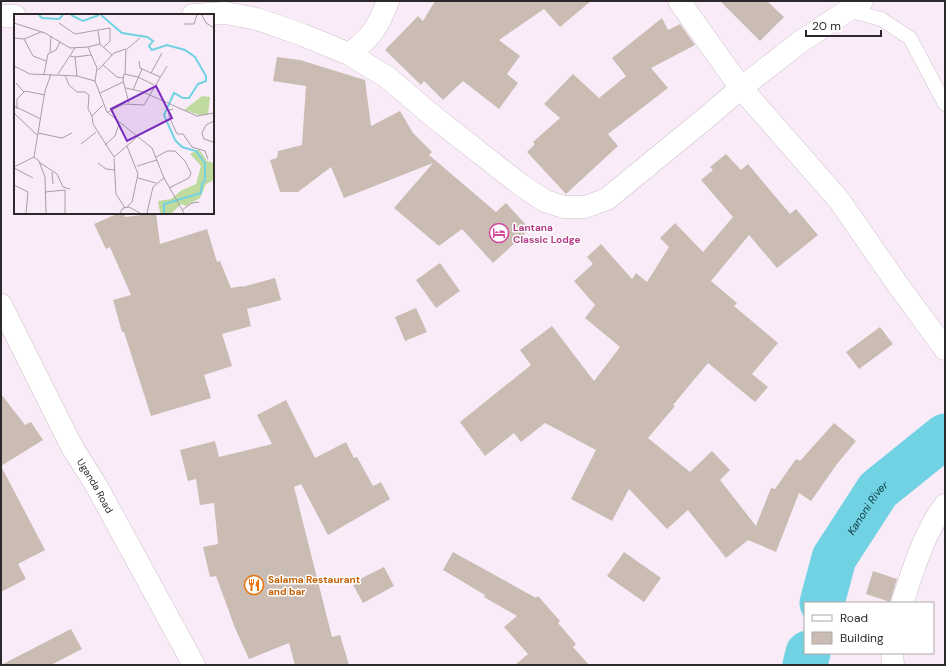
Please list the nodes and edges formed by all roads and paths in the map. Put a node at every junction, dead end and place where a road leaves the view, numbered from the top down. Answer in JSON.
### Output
{"nodes":[{"id":1,"x":388,"y":1,"type":"edge"},
{"id":2,"x":679,"y":1,"type":"edge"},
{"id":3,"x":854,"y":6,"type":"edge"},
{"id":4,"x":209,"y":14,"type":"edge"},
{"id":5,"x":1,"y":16,"type":"edge"},
{"id":6,"x":14,"y":16,"type":"edge"},
{"id":7,"x":349,"y":54,"type":"junction"},
{"id":8,"x":741,"y":88,"type":"junction"},
{"id":9,"x":945,"y":104,"type":"edge"},
{"id":10,"x":3,"y":314,"type":"edge"},
{"id":11,"x":945,"y":348,"type":"edge"},
{"id":12,"x":945,"y":505,"type":"edge"},
{"id":13,"x":902,"y":602,"type":"edge"},
{"id":14,"x":892,"y":654,"type":"edge"},
{"id":15,"x":194,"y":665,"type":"edge"},
{"id":16,"x":893,"y":665,"type":"edge"}],
"edges":[{"from":1,"to":7,"type":"street"},
{"from":2,"to":8,"type":"street"},
{"from":3,"to":8,"type":"street"},
{"from":3,"to":9,"type":"lane"},
{"from":4,"to":7,"type":"street"},
{"from":5,"to":6,"type":"street"},
{"from":7,"to":8,"type":"street"},
{"from":8,"to":11,"type":"street"},
{"from":10,"to":15,"type":"street","name":"Uganda Road"},
{"from":12,"to":13,"type":"street"},
{"from":14,"to":16,"type":"street"}]}
